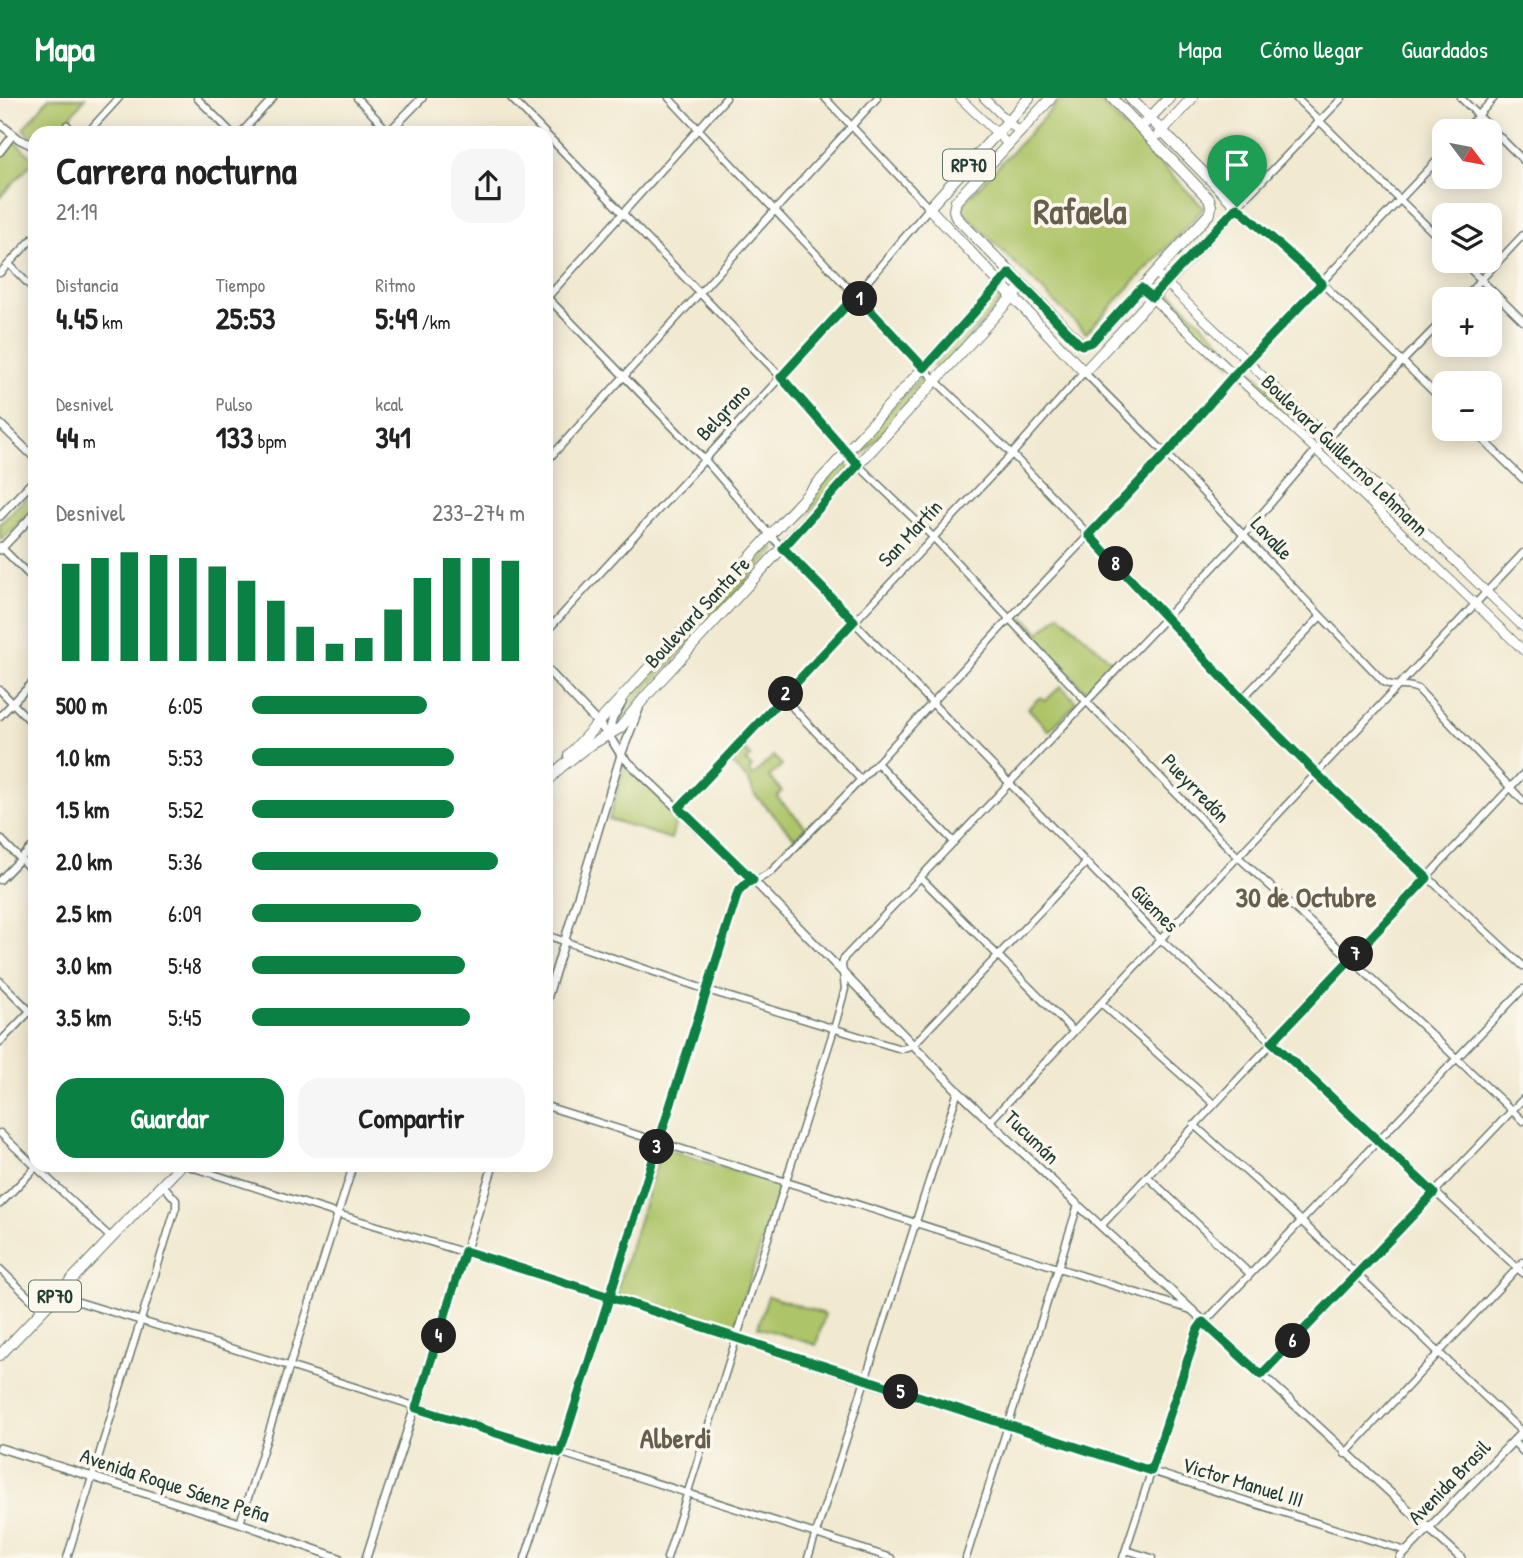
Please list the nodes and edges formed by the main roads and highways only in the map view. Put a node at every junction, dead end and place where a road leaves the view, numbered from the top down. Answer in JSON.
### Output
{"nodes":[{"id":1,"x":960,"y":98,"type":"edge"},
{"id":2,"x":984,"y":98,"type":"edge"},
{"id":3,"x":1030,"y":98,"type":"edge"},
{"id":4,"x":1051,"y":98,"type":"edge"},
{"id":5,"x":1112,"y":98,"type":"edge"},
{"id":6,"x":1130,"y":98,"type":"edge"},
{"id":7,"x":1169,"y":98,"type":"edge"},
{"id":8,"x":1192,"y":98,"type":"edge"},
{"id":9,"x":1149,"y":118,"type":"junction"},
{"id":10,"x":1008,"y":121,"type":"junction"},
{"id":11,"x":1140,"y":128,"type":"junction"},
{"id":12,"x":1162,"y":131,"type":"junction"},
{"id":13,"x":1020,"y":132,"type":"junction"},
{"id":14,"x":997,"y":134,"type":"junction"},
{"id":15,"x":1153,"y":140,"type":"junction"},
{"id":16,"x":1009,"y":145,"type":"junction"},
{"id":17,"x":1156,"y":272,"type":"junction"},
{"id":18,"x":1010,"y":273,"type":"junction"},
{"id":19,"x":1166,"y":282,"type":"junction"},
{"id":20,"x":1000,"y":284,"type":"junction"},
{"id":21,"x":1023,"y":285,"type":"junction"},
{"id":22,"x":1141,"y":288,"type":"junction"},
{"id":23,"x":1012,"y":297,"type":"junction"},
{"id":24,"x":1152,"y":297,"type":"junction"},
{"id":25,"x":1084,"y":372,"type":"joint"},
{"id":26,"x":1378,"y":486,"type":"junction"},
{"id":27,"x":1366,"y":498,"type":"junction"},
{"id":28,"x":1438,"y":545,"type":"junction"},
{"id":29,"x":1426,"y":557,"type":"junction"},
{"id":30,"x":697,"y":615,"type":"junction"},
{"id":31,"x":1523,"y":627,"type":"edge"},
{"id":32,"x":710,"y":628,"type":"junction"},
{"id":33,"x":1523,"y":650,"type":"edge"},
{"id":34,"x":561,"y":767,"type":"junction"},
{"id":35,"x":553,"y":776,"type":"edge"},
{"id":36,"x":175,"y":1172,"type":"edge"},
{"id":37,"x":0,"y":1355,"type":"edge"}],
"edges":[{"from":1,"to":14,"type":"main road","number":"RP70"},
{"from":2,"to":10,"type":"main road","number":"RP70"},
{"from":3,"to":10,"type":"main road","number":"RP70"},
{"from":4,"to":13,"type":"main road"},
{"from":5,"to":11,"type":"main road"},
{"from":6,"to":9,"type":"main road"},
{"from":7,"to":9,"type":"main road"},
{"from":8,"to":12,"type":"main road"},
{"from":9,"to":11,"type":"main road"},
{"from":9,"to":12,"type":"main road"},
{"from":10,"to":13,"type":"main road"},
{"from":10,"to":14,"type":"main road","name":"Belgrano","number":"RP70"},
{"from":11,"to":15,"type":"main road"},
{"from":12,"to":15,"type":"main road"},
{"from":12,"to":19,"type":"main road","name":"San Martín"},
{"from":13,"to":16,"type":"main road"},
{"from":14,"to":16,"type":"main road"},
{"from":14,"to":20,"type":"main road","name":"Belgrano","number":"RP70"},
{"from":15,"to":17,"type":"main road"},
{"from":16,"to":18,"type":"main road"},
{"from":17,"to":19,"type":"main road","name":"Boulevard Guillermo Lehmann"},
{"from":17,"to":22,"type":"main road"},
{"from":18,"to":20,"type":"main road","name":"Boulevard Santa Fe"},
{"from":18,"to":21,"type":"main road"},
{"from":19,"to":24,"type":"main road","name":"San Martín"},
{"from":19,"to":26,"type":"main road","name":"Boulevard Guillermo Lehmann"},
{"from":20,"to":23,"type":"main road","name":"Lavalle","number":"RP70"},
{"from":20,"to":30,"type":"main road","name":"Boulevard Santa Fe"},
{"from":21,"to":22,"type":"main road"},
{"from":21,"to":23,"type":"main road","name":"Boulevard Santa Fe"},
{"from":22,"to":24,"type":"main road","name":"Boulevard Guillermo Lehmann"},
{"from":23,"to":25,"type":"main road","name":"Lavalle","number":"RP70"},
{"from":23,"to":32,"type":"main road","name":"Boulevard Santa Fe"},
{"from":24,"to":25,"type":"main road","name":"San Martín"},
{"from":24,"to":27,"type":"main road","name":"Boulevard Guillermo Lehmann"},
{"from":26,"to":27,"type":"main road"},
{"from":26,"to":28,"type":"main road","name":"Boulevard Guillermo Lehmann"},
{"from":27,"to":29,"type":"main road","name":"Boulevard Guillermo Lehmann"},
{"from":28,"to":29,"type":"main road"},
{"from":28,"to":31,"type":"main road","name":"Boulevard Guillermo Lehmann"},
{"from":29,"to":33,"type":"main road","name":"Boulevard Guillermo Lehmann"},
{"from":30,"to":32,"type":"main road"},
{"from":30,"to":34,"type":"main road","name":"Boulevard Santa Fe"},
{"from":32,"to":34,"type":"main road","name":"Boulevard Santa Fe"},
{"from":34,"to":35,"type":"main road","name":"Boulevard Santa Fe"},
{"from":36,"to":37,"type":"main road","number":"RP70"}]}
